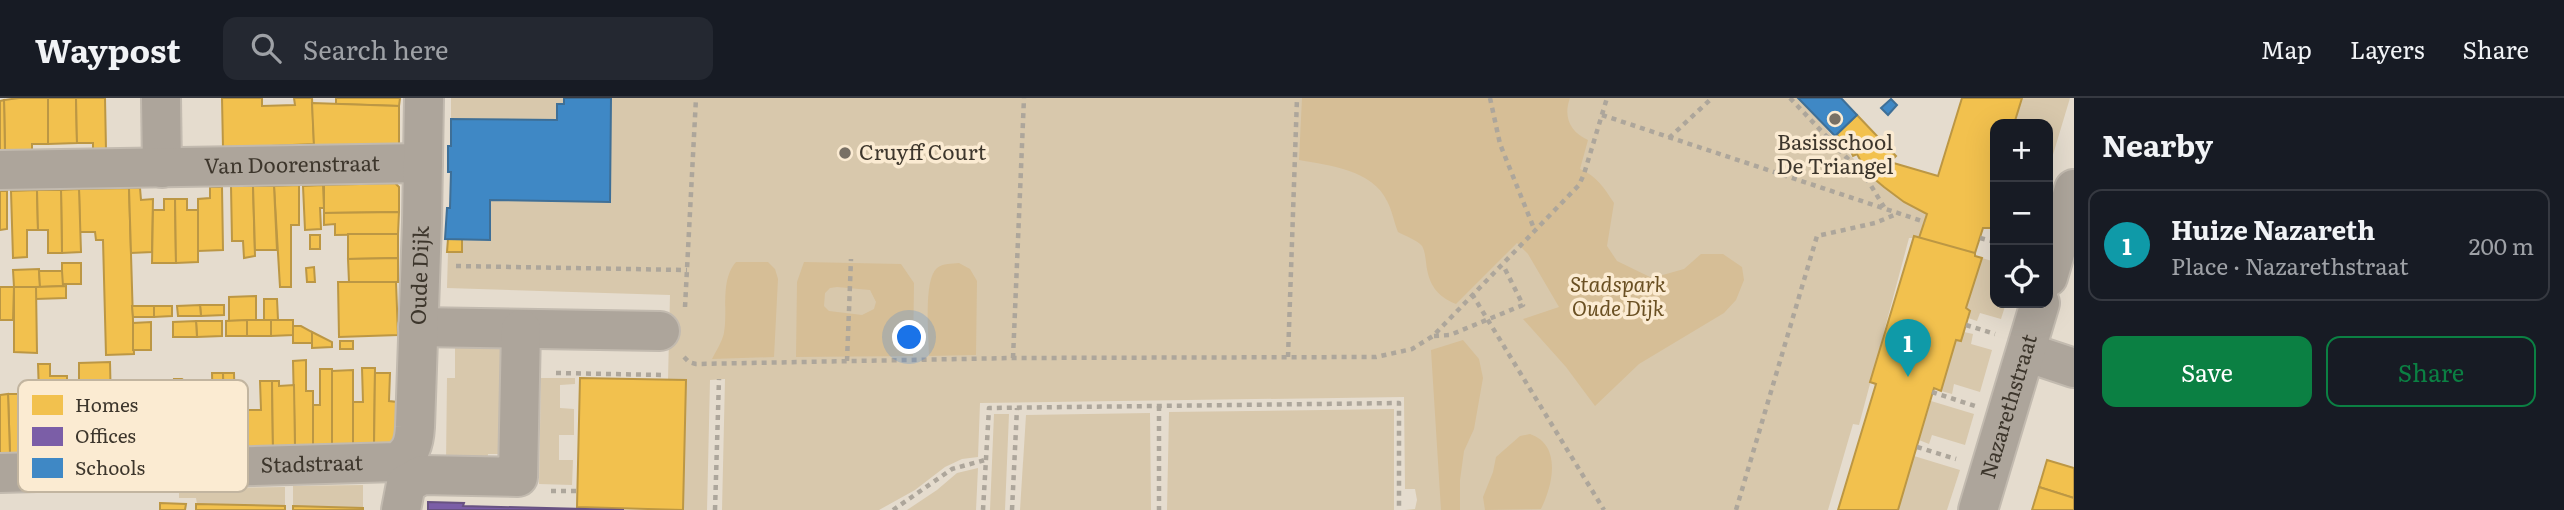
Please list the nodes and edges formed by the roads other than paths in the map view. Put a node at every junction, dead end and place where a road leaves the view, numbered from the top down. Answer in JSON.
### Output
{"nodes":[{"id":1,"x":160,"y":98,"type":"edge"},
{"id":2,"x":424,"y":98,"type":"edge"},
{"id":3,"x":423,"y":163,"type":"junction"},
{"id":4,"x":162,"y":168,"type":"junction"},
{"id":5,"x":0,"y":170,"type":"edge"},
{"id":6,"x":2074,"y":188,"type":"edge"},
{"id":7,"x":2053,"y":260,"type":"edge"},
{"id":8,"x":2038,"y":308,"type":"edge"},
{"id":9,"x":418,"y":327,"type":"junction"},
{"id":10,"x":521,"y":329,"type":"junction"},
{"id":11,"x":676,"y":330,"type":"road end"},
{"id":12,"x":2025,"y":352,"type":"junction"},
{"id":13,"x":2074,"y":368,"type":"edge"},
{"id":14,"x":248,"y":466,"type":"edge"},
{"id":15,"x":0,"y":473,"type":"edge"},
{"id":16,"x":18,"y":473,"type":"edge"},
{"id":17,"x":406,"y":483,"type":"edge"},
{"id":18,"x":1978,"y":510,"type":"edge"}],
"edges":[{"from":1,"to":4,"type":"street"},
{"from":2,"to":3,"type":"street","name":"Oude Dijk"},
{"from":3,"to":4,"type":"street","name":"Van Doorenstraat"},
{"from":3,"to":9,"type":"street","name":"Oude Dijk"},
{"from":4,"to":5,"type":"street","name":"Van Doorenstraat"},
{"from":6,"to":7,"type":"street"},
{"from":8,"to":12,"type":"street","name":"Nazarethstraat"},
{"from":9,"to":10,"type":"street"},
{"from":9,"to":17,"type":"street","name":"Oude Dijk"},
{"from":10,"to":11,"type":"street"},
{"from":10,"to":17,"type":"street","name":"Stadstraat"},
{"from":12,"to":13,"type":"street"},
{"from":12,"to":18,"type":"street","name":"Nazarethstraat"},
{"from":14,"to":17,"type":"street","name":"Stadstraat"},
{"from":15,"to":16,"type":"street","name":"Stadstraat"}]}
